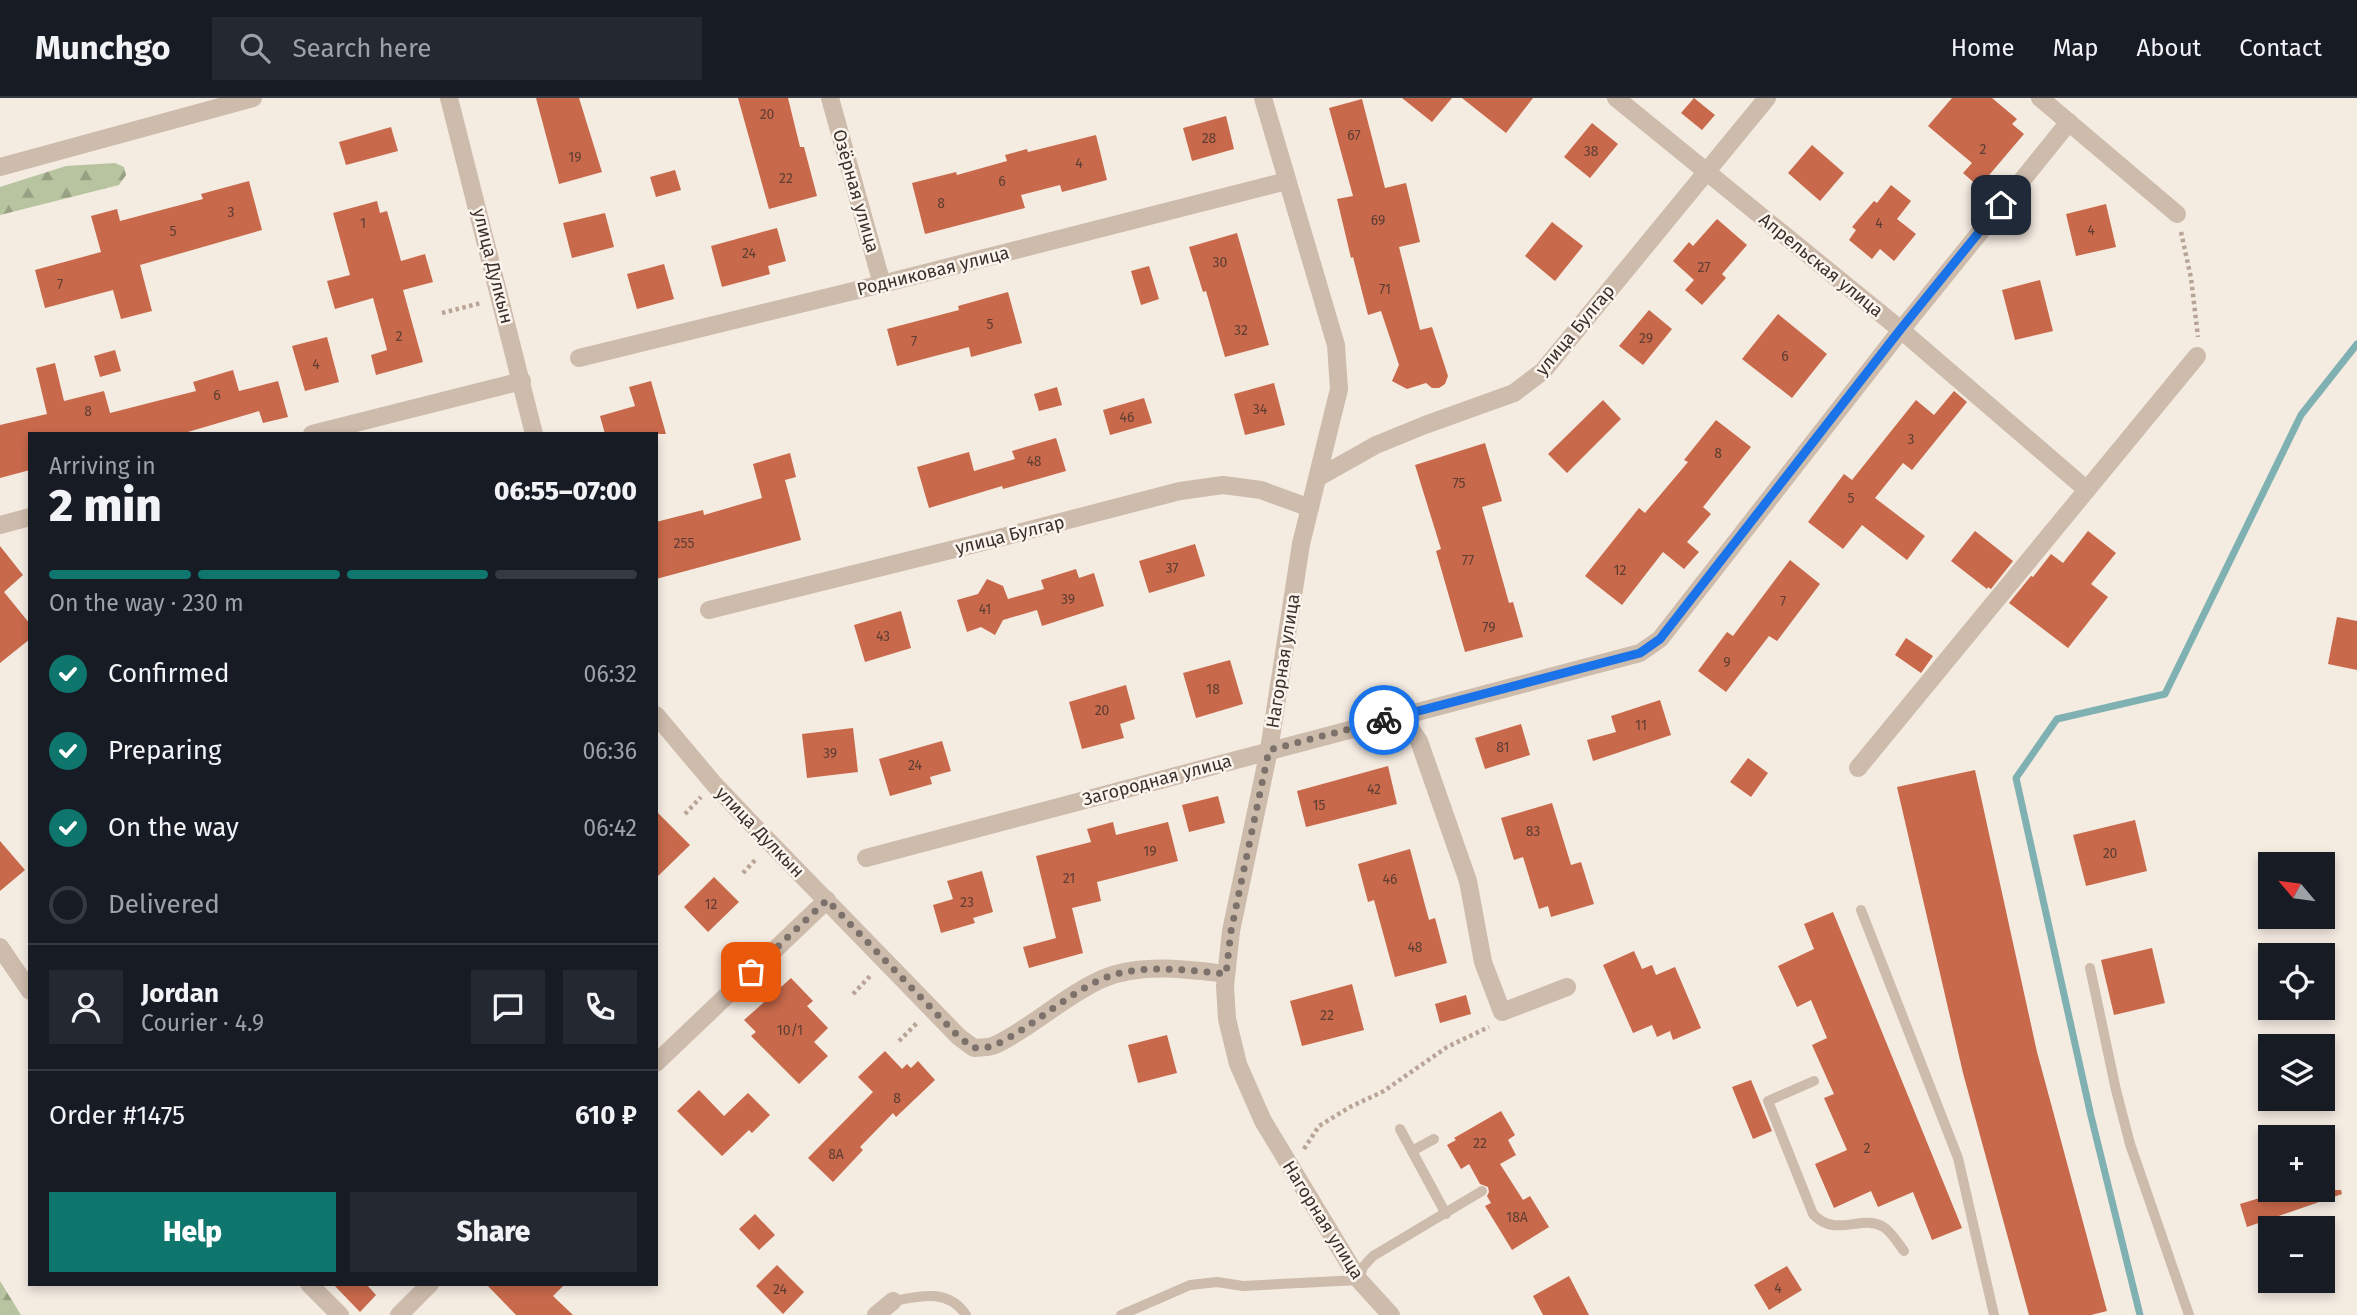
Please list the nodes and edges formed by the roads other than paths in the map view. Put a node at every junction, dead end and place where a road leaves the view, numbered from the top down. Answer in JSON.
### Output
{"nodes":[{"id":1,"x":253,"y":98,"type":"edge"},
{"id":2,"x":449,"y":98,"type":"edge"},
{"id":3,"x":831,"y":98,"type":"edge"},
{"id":4,"x":1263,"y":98,"type":"edge"},
{"id":5,"x":1616,"y":98,"type":"edge"},
{"id":6,"x":1767,"y":98,"type":"edge"},
{"id":7,"x":2040,"y":98,"type":"edge"},
{"id":8,"x":2069,"y":121,"type":"junction"},
{"id":9,"x":0,"y":167,"type":"edge"},
{"id":10,"x":1706,"y":171,"type":"junction"},
{"id":11,"x":1287,"y":181,"type":"junction"},
{"id":12,"x":2177,"y":214,"type":"road end"},
{"id":13,"x":882,"y":284,"type":"junction"},
{"id":14,"x":1900,"y":330,"type":"junction"},
{"id":15,"x":2197,"y":356,"type":"road end"},
{"id":16,"x":579,"y":358,"type":"dead end"},
{"id":17,"x":522,"y":381,"type":"junction"},
{"id":18,"x":320,"y":432,"type":"edge"},
{"id":19,"x":534,"y":432,"type":"edge"},
{"id":20,"x":1319,"y":477,"type":"junction"},
{"id":21,"x":2087,"y":490,"type":"junction"},
{"id":22,"x":1310,"y":508,"type":"junction"},
{"id":23,"x":28,"y":518,"type":"edge"},
{"id":24,"x":0,"y":525,"type":"edge"},
{"id":25,"x":709,"y":610,"type":"dead end"},
{"id":26,"x":658,"y":717,"type":"edge"},
{"id":27,"x":1394,"y":717,"type":"junction"},
{"id":28,"x":1269,"y":750,"type":"junction"},
{"id":29,"x":1858,"y":768,"type":"dead end"},
{"id":30,"x":866,"y":858,"type":"dead end"},
{"id":31,"x":827,"y":900,"type":"junction"},
{"id":32,"x":1861,"y":910,"type":"dead end"},
{"id":33,"x":0,"y":947,"type":"edge"},
{"id":34,"x":2090,"y":968,"type":"dead end"},
{"id":35,"x":1226,"y":974,"type":"junction"},
{"id":36,"x":1567,"y":987,"type":"dead end"},
{"id":37,"x":28,"y":988,"type":"edge"},
{"id":38,"x":658,"y":1061,"type":"edge"},
{"id":39,"x":1814,"y":1081,"type":"dead end"},
{"id":40,"x":1400,"y":1129,"type":"dead end"},
{"id":41,"x":1434,"y":1139,"type":"dead end"},
{"id":42,"x":1412,"y":1151,"type":"junction"},
{"id":43,"x":1482,"y":1191,"type":"dead end"},
{"id":44,"x":1446,"y":1214,"type":"junction"},
{"id":45,"x":1904,"y":1251,"type":"dead end"},
{"id":46,"x":1359,"y":1280,"type":"junction"},
{"id":47,"x":311,"y":1286,"type":"edge"},
{"id":48,"x":427,"y":1286,"type":"edge"},
{"id":49,"x":893,"y":1301,"type":"joint"},
{"id":50,"x":340,"y":1315,"type":"edge"},
{"id":51,"x":399,"y":1315,"type":"edge"},
{"id":52,"x":876,"y":1315,"type":"edge"},
{"id":53,"x":966,"y":1315,"type":"edge"},
{"id":54,"x":1121,"y":1315,"type":"edge"},
{"id":55,"x":1391,"y":1315,"type":"edge"},
{"id":56,"x":1994,"y":1315,"type":"edge"},
{"id":57,"x":2189,"y":1315,"type":"edge"}],
"edges":[{"from":1,"to":9,"type":"street"},
{"from":2,"to":17,"type":"street","name":"улица Дулкын"},
{"from":3,"to":13,"type":"street","name":"Озёрная улица"},
{"from":4,"to":11,"type":"street","name":"Нагорная улица"},
{"from":5,"to":10,"type":"street","name":"Апрельская улица"},
{"from":6,"to":10,"type":"street","name":"улица Булгар"},
{"from":7,"to":8,"type":"street"},
{"from":8,"to":12,"type":"street"},
{"from":8,"to":14,"type":"street","name":"Загородная улица"},
{"from":10,"to":14,"type":"street","name":"Апрельская улица"},
{"from":10,"to":20,"type":"street","name":"улица Булгар"},
{"from":11,"to":13,"type":"street","name":"Родниковая улица"},
{"from":11,"to":20,"type":"street","name":"Нагорная улица"},
{"from":13,"to":16,"type":"street","name":"Родниковая улица"},
{"from":14,"to":21,"type":"street","name":"Апрельская улица"},
{"from":14,"to":27,"type":"street","name":"Загородная улица"},
{"from":15,"to":21,"type":"street"},
{"from":17,"to":18,"type":"street"},
{"from":17,"to":19,"type":"street","name":"улица Дулкын"},
{"from":20,"to":22,"type":"street","name":"Нагорная улица"},
{"from":21,"to":29,"type":"street"},
{"from":22,"to":25,"type":"street","name":"улица Булгар"},
{"from":22,"to":28,"type":"street","name":"Нагорная улица"},
{"from":23,"to":24,"type":"street"},
{"from":26,"to":31,"type":"street","name":"улица Дулкын"},
{"from":27,"to":28,"type":"street","name":"Загородная улица"},
{"from":27,"to":36,"type":"street"},
{"from":28,"to":30,"type":"street","name":"Загородная улица"},
{"from":28,"to":35,"type":"street","name":"Нагорная улица"},
{"from":31,"to":35,"type":"street","name":"улица Дулкын"},
{"from":31,"to":38,"type":"street"},
{"from":32,"to":56,"type":"lane"},
{"from":33,"to":37,"type":"street"},
{"from":34,"to":57,"type":"lane"},
{"from":35,"to":46,"type":"street","name":"Нагорная улица"},
{"from":39,"to":45,"type":"lane"},
{"from":40,"to":42,"type":"lane"},
{"from":41,"to":42,"type":"lane"},
{"from":42,"to":44,"type":"lane"},
{"from":43,"to":44,"type":"lane"},
{"from":44,"to":46,"type":"lane"},
{"from":46,"to":54,"type":"lane"},
{"from":46,"to":55,"type":"street","name":"Нагорная улица"},
{"from":47,"to":50,"type":"street"},
{"from":48,"to":51,"type":"street"},
{"from":49,"to":52,"type":"street"},
{"from":49,"to":53,"type":"lane"}]}
